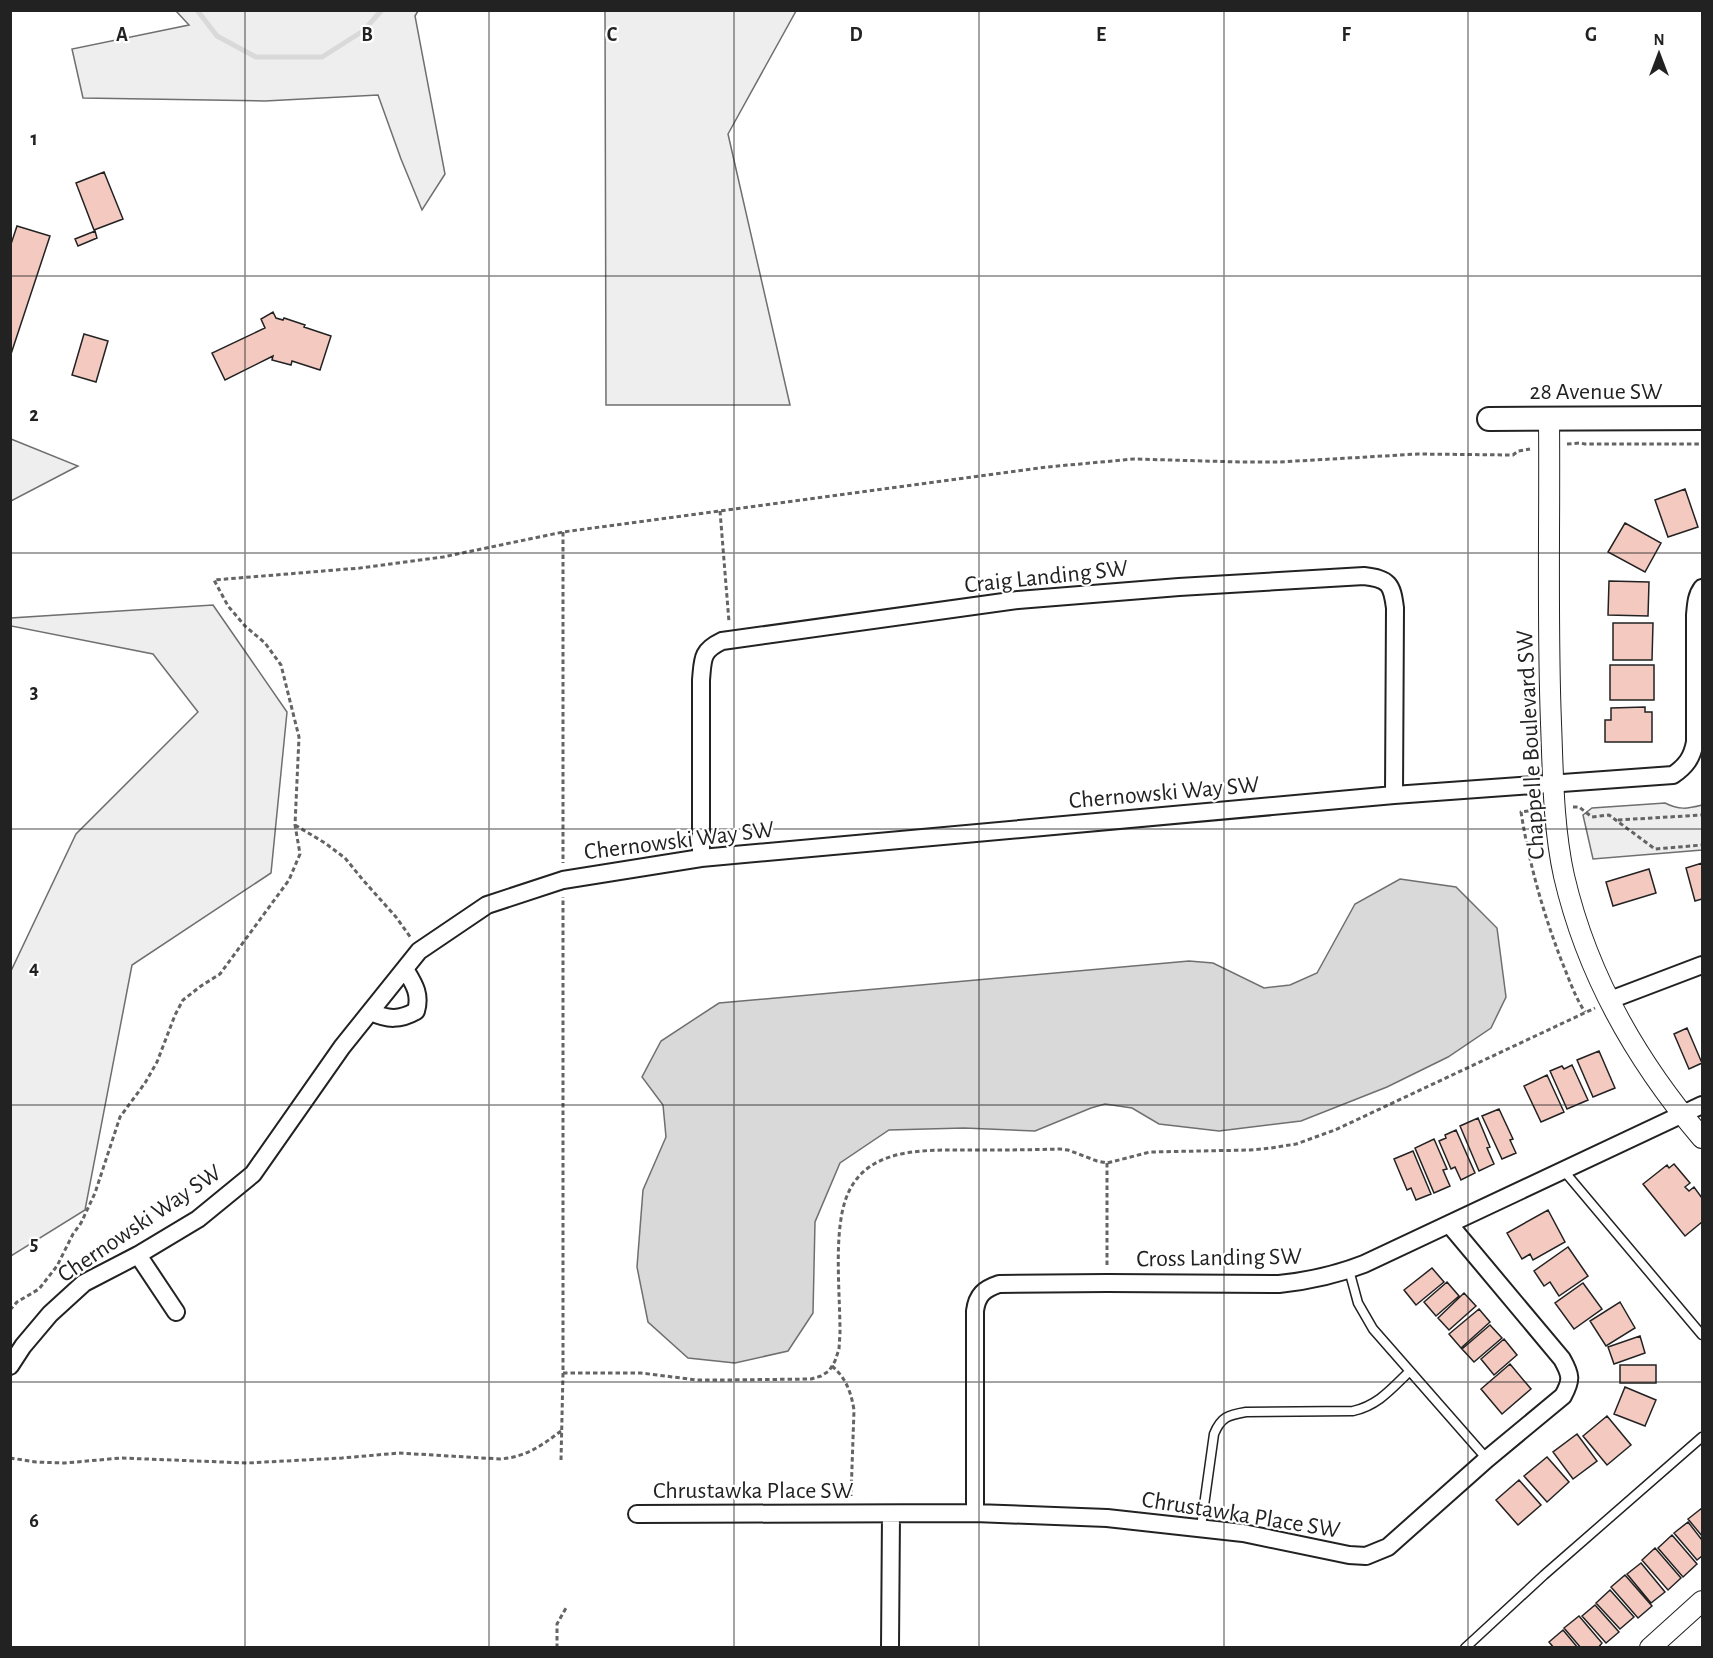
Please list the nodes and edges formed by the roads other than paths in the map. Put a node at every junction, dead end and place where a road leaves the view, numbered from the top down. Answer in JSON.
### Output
{"nodes":[{"id":1,"x":1549,"y":418,"type":"junction"},
{"id":2,"x":1702,"y":418,"type":"edge"},
{"id":3,"x":1489,"y":419,"type":"dead end"},
{"id":4,"x":1702,"y":588,"type":"edge"},
{"id":5,"x":1699,"y":699,"type":"edge"},
{"id":6,"x":1553,"y":784,"type":"junction"},
{"id":7,"x":1394,"y":795,"type":"junction"},
{"id":8,"x":701,"y":858,"type":"junction"},
{"id":9,"x":1702,"y":965,"type":"edge"},
{"id":10,"x":405,"y":969,"type":"junction"},
{"id":11,"x":1610,"y":1000,"type":"junction"},
{"id":12,"x":371,"y":1012,"type":"junction"},
{"id":13,"x":1702,"y":1105,"type":"edge"},
{"id":14,"x":1682,"y":1115,"type":"junction"},
{"id":15,"x":1702,"y":1138,"type":"edge"},
{"id":16,"x":1564,"y":1171,"type":"junction"},
{"id":17,"x":1449,"y":1224,"type":"junction"},
{"id":18,"x":138,"y":1255,"type":"junction"},
{"id":19,"x":1349,"y":1270,"type":"junction"},
{"id":20,"x":176,"y":1312,"type":"dead end"},
{"id":21,"x":1702,"y":1335,"type":"edge"},
{"id":22,"x":10,"y":1366,"type":"edge"},
{"id":23,"x":1410,"y":1371,"type":"junction"},
{"id":24,"x":1702,"y":1437,"type":"edge"},
{"id":25,"x":1487,"y":1459,"type":"junction"},
{"id":26,"x":975,"y":1513,"type":"junction"},
{"id":27,"x":637,"y":1514,"type":"dead end"},
{"id":28,"x":891,"y":1514,"type":"junction"},
{"id":29,"x":1201,"y":1527,"type":"junction"},
{"id":30,"x":1702,"y":1601,"type":"edge"},
{"id":31,"x":890,"y":1647,"type":"edge"},
{"id":32,"x":1465,"y":1647,"type":"edge"},
{"id":33,"x":1650,"y":1647,"type":"edge"}],
"edges":[{"from":1,"to":2,"type":"main road","name":"28 Avenue SW"},
{"from":1,"to":3,"type":"main road","name":"28 Avenue SW"},
{"from":1,"to":6,"type":"street","name":"Chappelle Boulevard SW"},
{"from":4,"to":5,"type":"street","name":"Chernowski Way SW"},
{"from":5,"to":6,"type":"street","name":"Chernowski Way SW"},
{"from":6,"to":7,"type":"street","name":"Chernowski Way SW"},
{"from":6,"to":11,"type":"street","name":"Chappelle Boulevard SW"},
{"from":7,"to":8,"type":"street","name":"Chernowski Way SW"},
{"from":7,"to":8,"type":"street","name":"Craig Landing SW"},
{"from":8,"to":10,"type":"street","name":"Chernowski Way SW"},
{"from":9,"to":11,"type":"street"},
{"from":10,"to":12,"type":"street","name":"Chernowski Way SW"},
{"from":10,"to":12,"type":"street"},
{"from":11,"to":14,"type":"street","name":"Chappelle Boulevard SW"},
{"from":12,"to":18,"type":"street","name":"Chernowski Way SW"},
{"from":13,"to":14,"type":"street","name":"Cross Landing SW"},
{"from":14,"to":15,"type":"street","name":"Chappelle Boulevard SW"},
{"from":14,"to":16,"type":"street","name":"Cross Landing SW"},
{"from":16,"to":17,"type":"street","name":"Cross Landing SW"},
{"from":16,"to":21,"type":"lane"},
{"from":17,"to":19,"type":"street","name":"Cross Landing SW"},
{"from":17,"to":25,"type":"street","name":"Chrustawka Place SW"},
{"from":18,"to":20,"type":"street"},
{"from":18,"to":22,"type":"street","name":"Chernowski Way SW"},
{"from":19,"to":23,"type":"lane"},
{"from":19,"to":26,"type":"street","name":"Cross Landing SW"},
{"from":23,"to":25,"type":"lane"},
{"from":23,"to":29,"type":"lane"},
{"from":24,"to":32,"type":"lane"},
{"from":25,"to":29,"type":"street","name":"Chrustawka Place SW"},
{"from":26,"to":28,"type":"street","name":"Chrustawka Place SW"},
{"from":26,"to":29,"type":"street","name":"Chrustawka Place SW"},
{"from":27,"to":28,"type":"street","name":"Chrustawka Place SW"},
{"from":28,"to":31,"type":"street"},
{"from":30,"to":33,"type":"street"}]}
